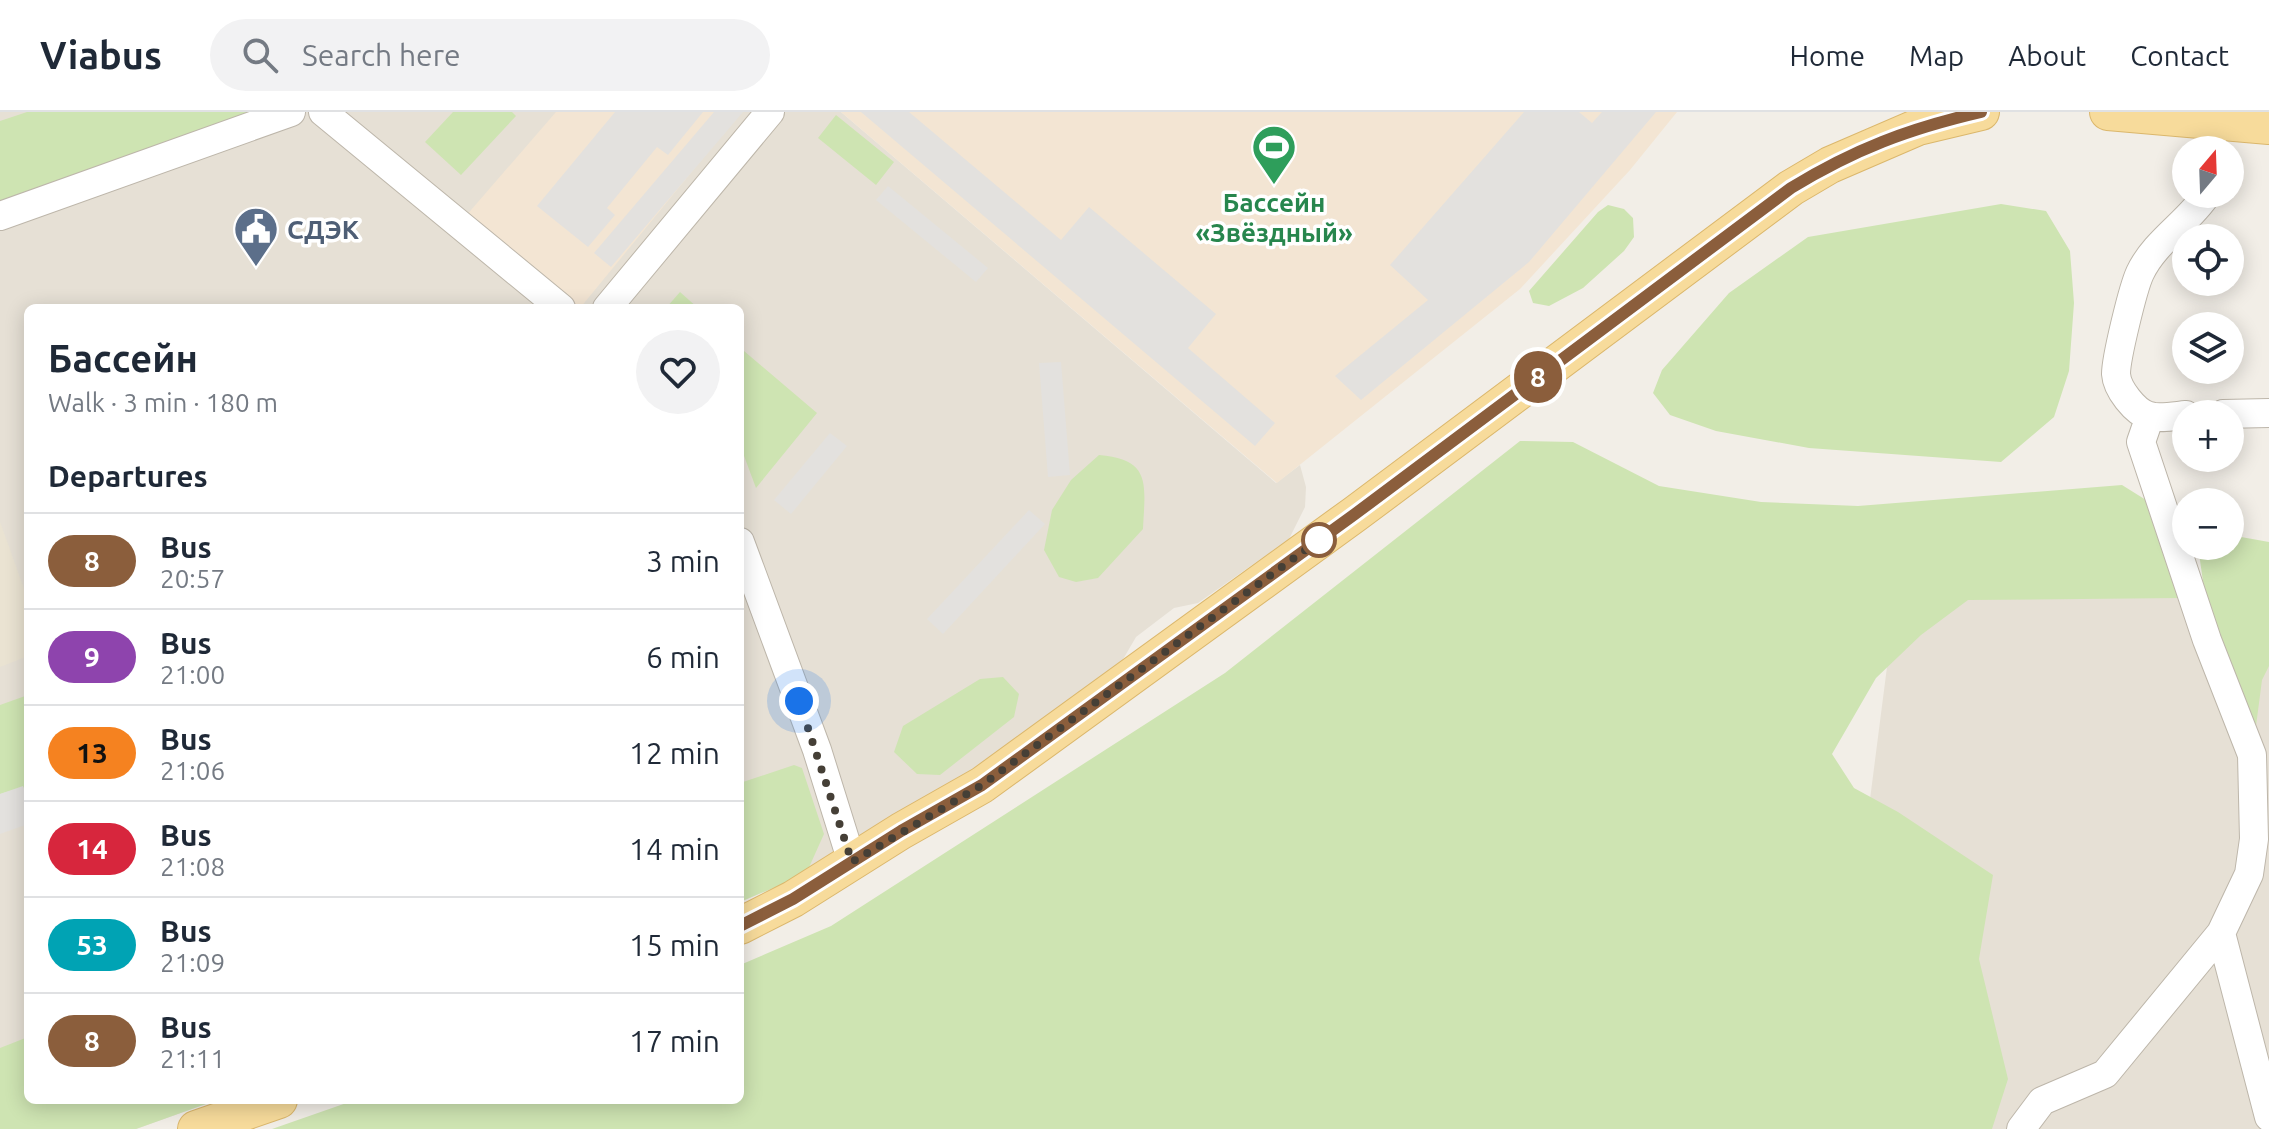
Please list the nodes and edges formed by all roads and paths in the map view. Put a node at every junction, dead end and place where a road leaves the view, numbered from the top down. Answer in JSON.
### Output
{"nodes":[{"id":1,"x":291,"y":112,"type":"edge"},
{"id":2,"x":323,"y":112,"type":"edge"},
{"id":3,"x":770,"y":112,"type":"edge"},
{"id":4,"x":1981,"y":112,"type":"edge"},
{"id":5,"x":2108,"y":112,"type":"edge"},
{"id":6,"x":2269,"y":126,"type":"edge"},
{"id":7,"x":2212,"y":135,"type":"edge"},
{"id":8,"x":2194,"y":208,"type":"edge"},
{"id":9,"x":0,"y":216,"type":"edge"},
{"id":10,"x":556,"y":304,"type":"edge"},
{"id":11,"x":610,"y":304,"type":"edge"},
{"id":12,"x":2269,"y":413,"type":"edge"},
{"id":13,"x":2244,"y":414,"type":"edge"},
{"id":14,"x":2172,"y":415,"type":"edge"},
{"id":15,"x":2150,"y":416,"type":"junction"},
{"id":16,"x":744,"y":553,"type":"edge"},
{"id":17,"x":2260,"y":753,"type":"edge"},
{"id":18,"x":852,"y":862,"type":"junction"},
{"id":19,"x":744,"y":924,"type":"edge"},
{"id":20,"x":2221,"y":933,"type":"junction"},
{"id":21,"x":268,"y":1104,"type":"edge"},
{"id":22,"x":2269,"y":1117,"type":"edge"},
{"id":23,"x":196,"y":1129,"type":"edge"},
{"id":24,"x":2021,"y":1129,"type":"edge"}],
"edges":[{"from":1,"to":9,"type":"street"},
{"from":2,"to":10,"type":"street"},
{"from":3,"to":11,"type":"street"},
{"from":4,"to":18,"type":"main road"},
{"from":5,"to":7,"type":"main road"},
{"from":6,"to":7,"type":"main road"},
{"from":8,"to":15,"type":"street"},
{"from":12,"to":13,"type":"street"},
{"from":14,"to":15,"type":"street"},
{"from":15,"to":17,"type":"street"},
{"from":16,"to":18,"type":"street"},
{"from":17,"to":20,"type":"street"},
{"from":18,"to":19,"type":"main road"},
{"from":20,"to":22,"type":"street"},
{"from":20,"to":24,"type":"street"},
{"from":21,"to":23,"type":"main road"}]}
